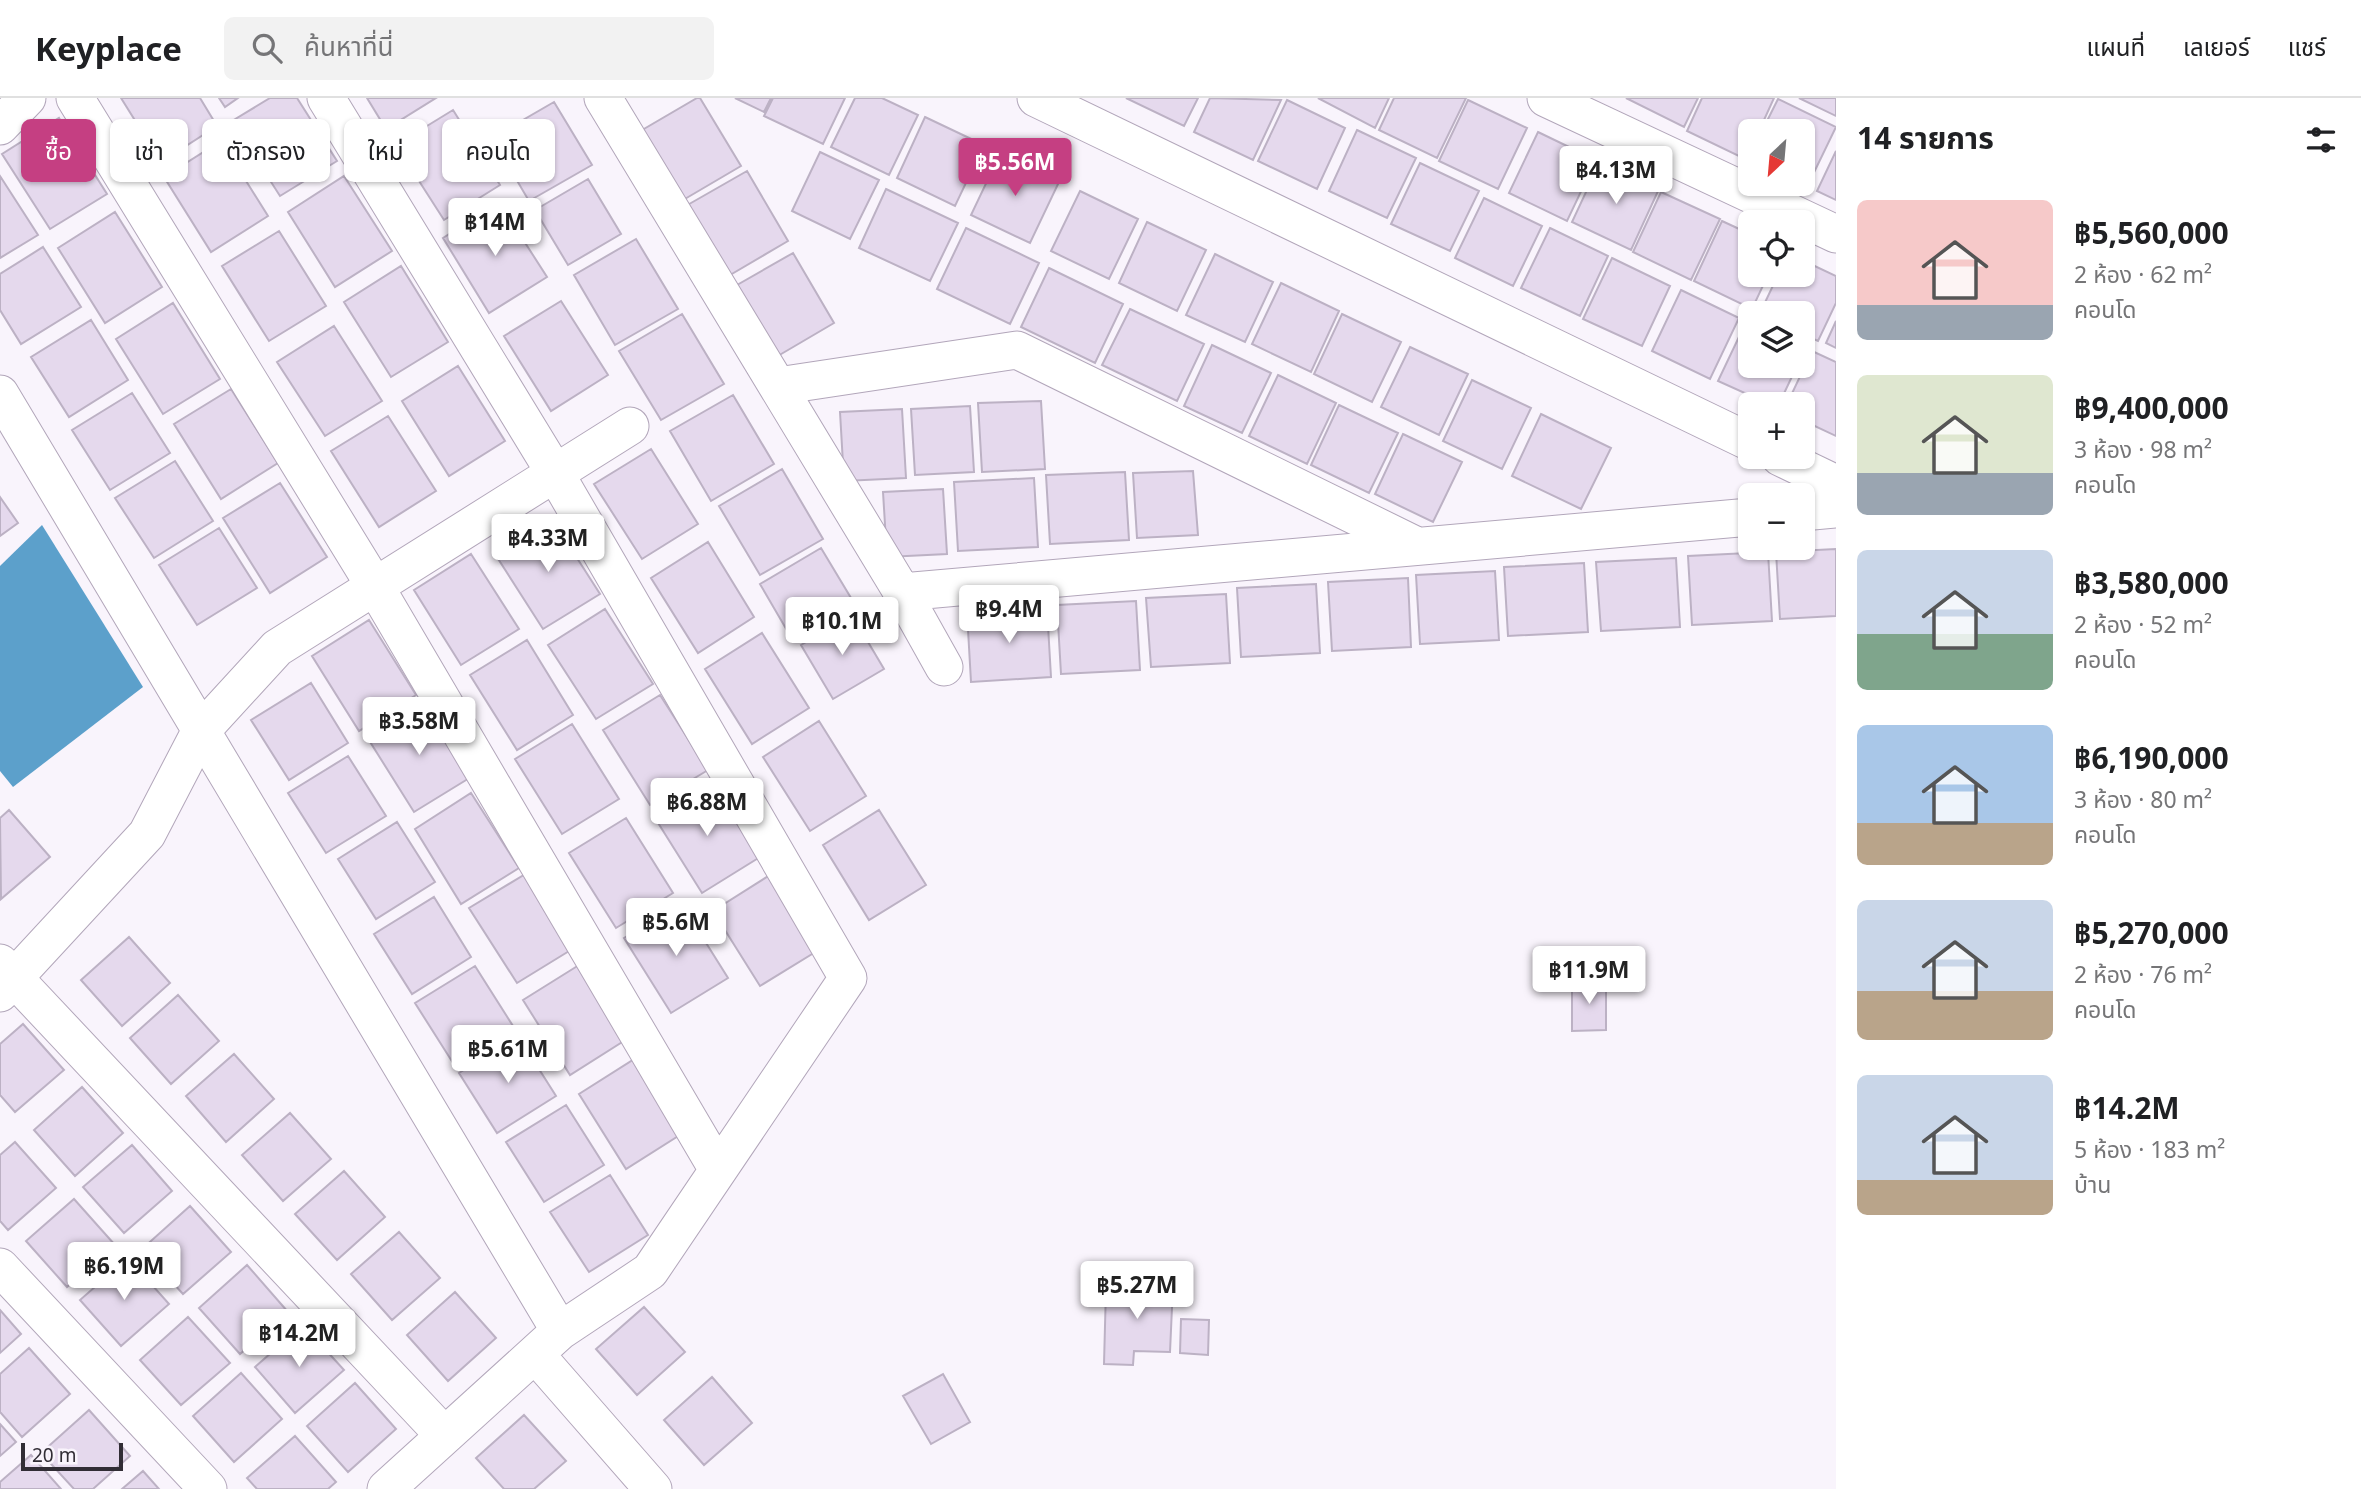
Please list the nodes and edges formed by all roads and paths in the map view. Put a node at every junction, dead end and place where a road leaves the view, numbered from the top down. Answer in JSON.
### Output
{"nodes":[{"id":1,"x":27,"y":98,"type":"edge"},
{"id":2,"x":75,"y":98,"type":"edge"},
{"id":3,"x":326,"y":98,"type":"edge"},
{"id":4,"x":603,"y":98,"type":"edge"},
{"id":5,"x":1036,"y":98,"type":"edge"},
{"id":6,"x":1546,"y":98,"type":"edge"},
{"id":7,"x":0,"y":125,"type":"edge"},
{"id":8,"x":1836,"y":234,"type":"edge"},
{"id":9,"x":778,"y":386,"type":"junction"},
{"id":10,"x":0,"y":394,"type":"edge"},
{"id":11,"x":630,"y":426,"type":"dead end"},
{"id":12,"x":1738,"y":436,"type":"edge"},
{"id":13,"x":1805,"y":469,"type":"edge"},
{"id":14,"x":555,"y":473,"type":"junction"},
{"id":15,"x":1836,"y":484,"type":"edge"},
{"id":16,"x":1836,"y":509,"type":"edge"},
{"id":17,"x":1815,"y":511,"type":"edge"},
{"id":18,"x":1738,"y":518,"type":"edge"},
{"id":19,"x":1417,"y":546,"type":"junction"},
{"id":20,"x":376,"y":589,"type":"junction"},
{"id":21,"x":902,"y":592,"type":"junction"},
{"id":22,"x":944,"y":667,"type":"dead end"},
{"id":23,"x":200,"y":732,"type":"junction"},
{"id":24,"x":5,"y":978,"type":"edge"},
{"id":25,"x":717,"y":1168,"type":"junction"},
{"id":26,"x":0,"y":1266,"type":"edge"},
{"id":27,"x":548,"y":1343,"type":"junction"},
{"id":28,"x":444,"y":1435,"type":"junction"},
{"id":29,"x":208,"y":1489,"type":"edge"},
{"id":30,"x":386,"y":1489,"type":"edge"},
{"id":31,"x":653,"y":1489,"type":"edge"}],
"edges":[{"from":1,"to":7,"type":"street"},
{"from":2,"to":20,"type":"street"},
{"from":3,"to":14,"type":"street"},
{"from":4,"to":9,"type":"street"},
{"from":5,"to":12,"type":"street"},
{"from":6,"to":8,"type":"street"},
{"from":9,"to":19,"type":"street"},
{"from":9,"to":21,"type":"street"},
{"from":10,"to":23,"type":"street"},
{"from":11,"to":14,"type":"street"},
{"from":13,"to":15,"type":"street"},
{"from":14,"to":20,"type":"street"},
{"from":14,"to":25,"type":"street"},
{"from":16,"to":17,"type":"street"},
{"from":18,"to":19,"type":"street"},
{"from":19,"to":21,"type":"street"},
{"from":20,"to":23,"type":"street"},
{"from":20,"to":25,"type":"street"},
{"from":21,"to":22,"type":"street"},
{"from":23,"to":24,"type":"street"},
{"from":23,"to":27,"type":"street"},
{"from":24,"to":28,"type":"street"},
{"from":25,"to":27,"type":"street"},
{"from":26,"to":29,"type":"street"},
{"from":27,"to":28,"type":"street"},
{"from":27,"to":31,"type":"street"},
{"from":28,"to":30,"type":"street"}]}
